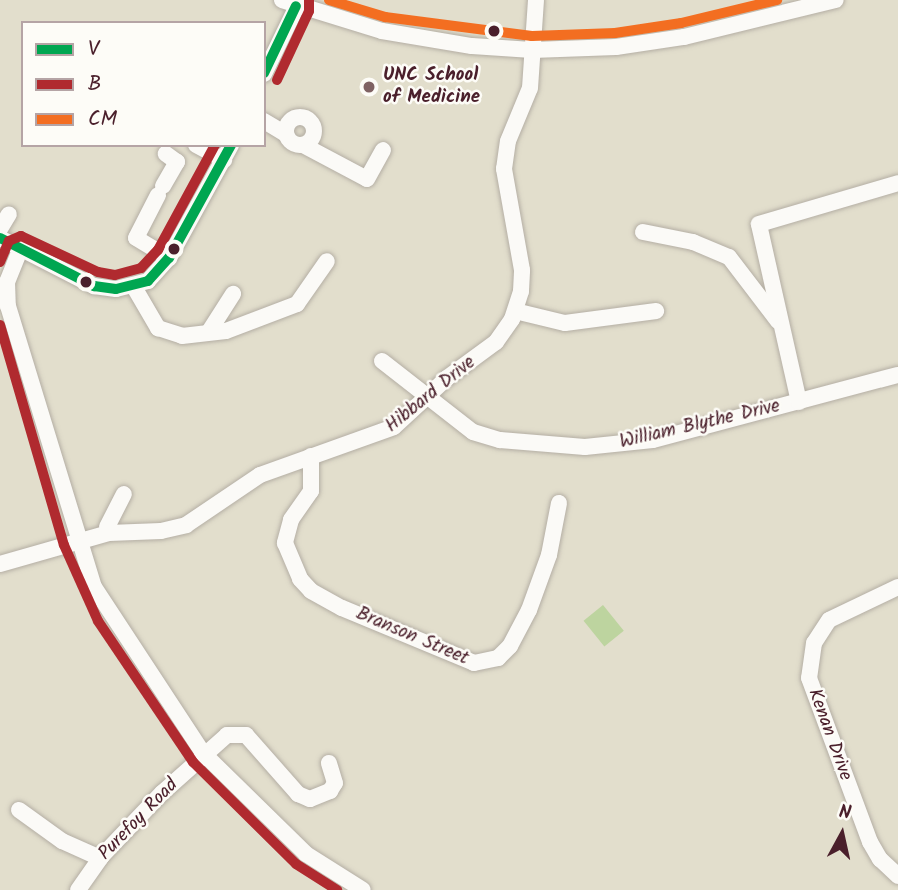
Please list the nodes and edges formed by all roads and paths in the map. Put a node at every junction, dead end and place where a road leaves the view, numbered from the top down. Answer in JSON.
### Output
{"nodes":[{"id":1,"x":536,"y":0,"type":"edge"},
{"id":2,"x":836,"y":0,"type":"edge"},
{"id":3,"x":293,"y":2,"type":"edge"},
{"id":4,"x":532,"y":50,"type":"junction"},
{"id":5,"x":266,"y":70,"type":"edge"},
{"id":6,"x":266,"y":122,"type":"edge"},
{"id":7,"x":286,"y":134,"type":"junction"},
{"id":8,"x":303,"y":145,"type":"junction"},
{"id":9,"x":204,"y":147,"type":"edge"},
{"id":10,"x":383,"y":150,"type":"dead end"},
{"id":11,"x":228,"y":153,"type":"edge"},
{"id":12,"x":166,"y":154,"type":"dead end"},
{"id":13,"x":898,"y":183,"type":"edge"},
{"id":14,"x":9,"y":214,"type":"dead end"},
{"id":15,"x":0,"y":229,"type":"edge"},
{"id":16,"x":643,"y":232,"type":"dead end"},
{"id":17,"x":0,"y":238,"type":"edge"},
{"id":18,"x":20,"y":250,"type":"junction"},
{"id":19,"x":169,"y":258,"type":"junction"},
{"id":20,"x":327,"y":261,"type":"dead end"},
{"id":21,"x":6,"y":271,"type":"edge"},
{"id":22,"x":134,"y":287,"type":"junction"},
{"id":23,"x":233,"y":294,"type":"dead end"},
{"id":24,"x":515,"y":311,"type":"junction"},
{"id":25,"x":656,"y":311,"type":"dead end"},
{"id":26,"x":778,"y":321,"type":"junction"},
{"id":27,"x":211,"y":330,"type":"junction"},
{"id":28,"x":382,"y":361,"type":"dead end"},
{"id":29,"x":898,"y":375,"type":"edge"},
{"id":30,"x":429,"y":398,"type":"junction"},
{"id":31,"x":799,"y":402,"type":"junction"},
{"id":32,"x":311,"y":456,"type":"junction"},
{"id":33,"x":124,"y":494,"type":"dead end"},
{"id":34,"x":559,"y":503,"type":"dead end"},
{"id":35,"x":107,"y":527,"type":"dead end"},
{"id":36,"x":77,"y":541,"type":"junction"},
{"id":37,"x":0,"y":564,"type":"edge"},
{"id":38,"x":898,"y":587,"type":"edge"},
{"id":39,"x":203,"y":753,"type":"junction"},
{"id":40,"x":329,"y":762,"type":"dead end"},
{"id":41,"x":19,"y":810,"type":"dead end"},
{"id":42,"x":100,"y":859,"type":"junction"},
{"id":43,"x":898,"y":876,"type":"edge"},
{"id":44,"x":78,"y":890,"type":"edge"},
{"id":45,"x":363,"y":890,"type":"edge"}],
"edges":[{"from":1,"to":4,"type":"street","name":"Hibbard Drive"},
{"from":2,"to":4,"type":"street"},
{"from":3,"to":4,"type":"street"},
{"from":3,"to":5,"type":"street"},
{"from":4,"to":24,"type":"street","name":"Hibbard Drive"},
{"from":6,"to":7,"type":"street"},
{"from":7,"to":8,"type":"street"},
{"from":7,"to":8,"type":"street"},
{"from":8,"to":10,"type":"street"},
{"from":9,"to":11,"type":"street"},
{"from":11,"to":19,"type":"street"},
{"from":12,"to":19,"type":"street"},
{"from":13,"to":26,"type":"street"},
{"from":14,"to":15,"type":"street"},
{"from":16,"to":26,"type":"street"},
{"from":17,"to":18,"type":"street"},
{"from":18,"to":21,"type":"street"},
{"from":18,"to":22,"type":"street"},
{"from":19,"to":22,"type":"street"},
{"from":20,"to":27,"type":"street"},
{"from":21,"to":36,"type":"street"},
{"from":22,"to":27,"type":"street"},
{"from":23,"to":27,"type":"street"},
{"from":24,"to":25,"type":"street"},
{"from":24,"to":30,"type":"street","name":"Hibbard Drive"},
{"from":26,"to":31,"type":"street"},
{"from":28,"to":30,"type":"street","name":"William Blythe Drive"},
{"from":29,"to":31,"type":"street","name":"William Blythe Drive"},
{"from":30,"to":31,"type":"street","name":"William Blythe Drive"},
{"from":30,"to":32,"type":"street","name":"Hibbard Drive"},
{"from":32,"to":34,"type":"street","name":"Branson Street"},
{"from":32,"to":36,"type":"street","name":"Hibbard Drive"},
{"from":33,"to":35,"type":"street"},
{"from":36,"to":37,"type":"street","name":"Hibbard Drive"},
{"from":36,"to":39,"type":"street"},
{"from":38,"to":43,"type":"street","name":"Kenan Drive"},
{"from":39,"to":40,"type":"street","name":"Purefoy Road"},
{"from":39,"to":42,"type":"street","name":"Purefoy Road"},
{"from":39,"to":45,"type":"street"},
{"from":41,"to":42,"type":"street"},
{"from":42,"to":44,"type":"street","name":"Purefoy Road"}]}
